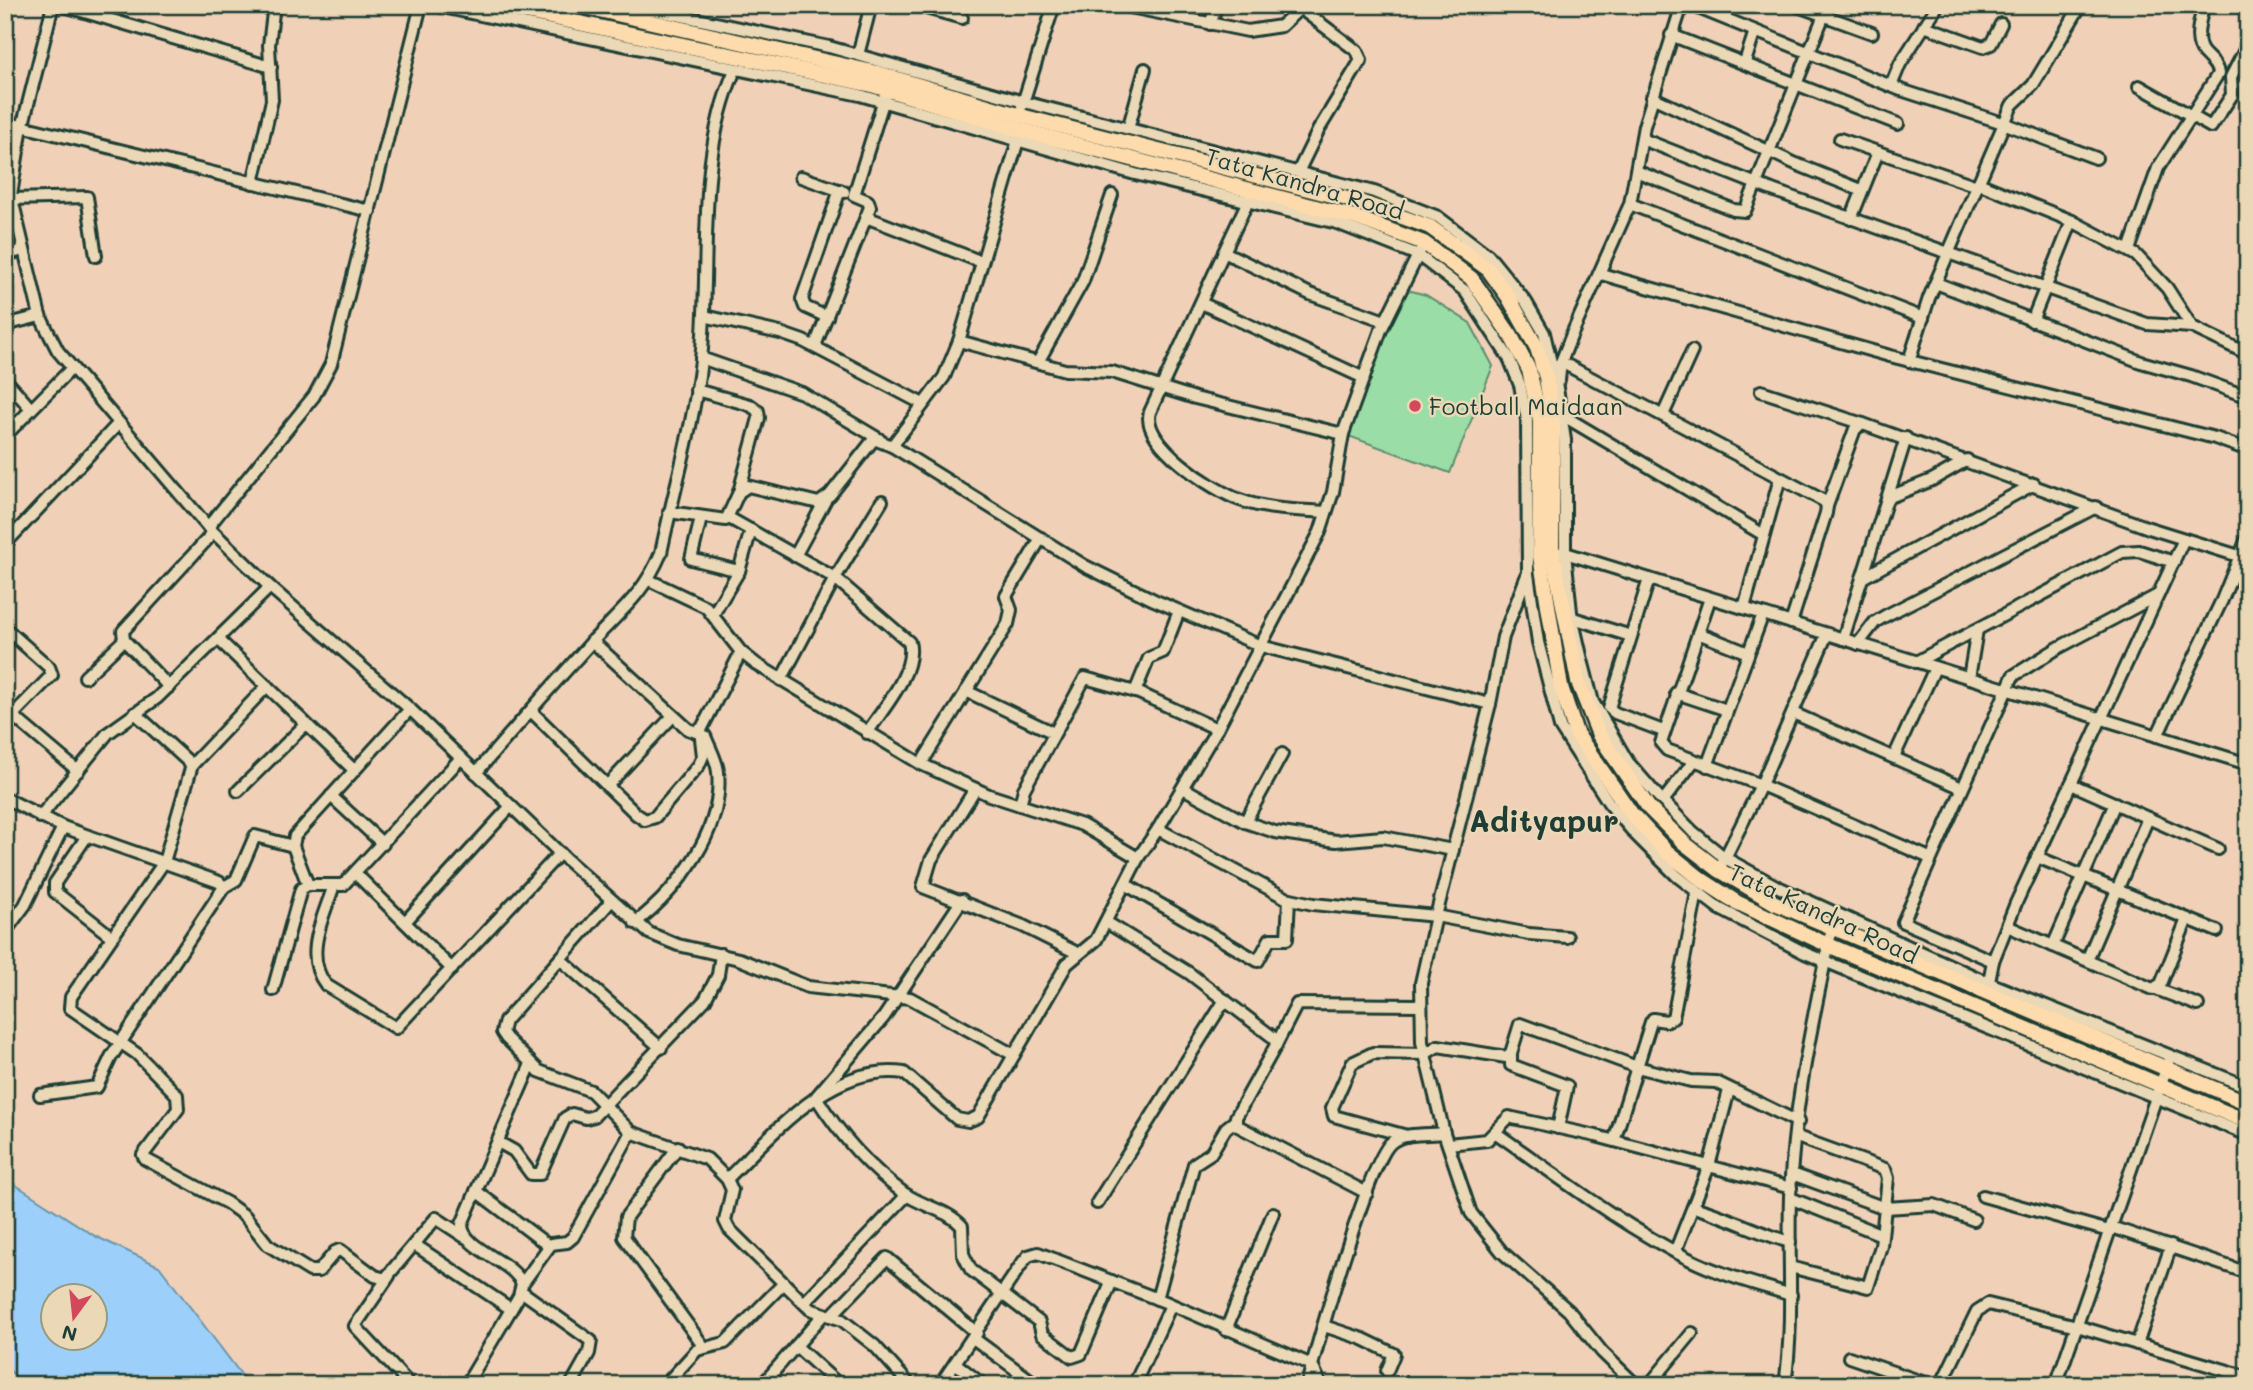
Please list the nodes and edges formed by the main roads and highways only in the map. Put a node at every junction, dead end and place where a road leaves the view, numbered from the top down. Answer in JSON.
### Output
{"nodes":[{"id":1,"x":494,"y":5,"type":"edge"},
{"id":2,"x":576,"y":5,"type":"edge"},
{"id":3,"x":575,"y":31,"type":"junction"},
{"id":4,"x":1021,"y":121,"type":"junction"},
{"id":5,"x":1552,"y":552,"type":"junction"},
{"id":6,"x":2248,"y":1103,"type":"edge"},
{"id":7,"x":2248,"y":1122,"type":"edge"}],
"edges":[{"from":1,"to":3,"type":"main road","name":"Tata Kandra Road"},
{"from":2,"to":3,"type":"main road"},
{"from":2,"to":4,"type":"main road","name":"Tata Kandra Road"},
{"from":3,"to":4,"type":"main road","name":"Tata Kandra Road"},
{"from":4,"to":5,"type":"main road","name":"Tata Kandra Road"},
{"from":4,"to":5,"type":"main road","name":"Tata Kandra Road"},
{"from":5,"to":6,"type":"main road","name":"Tata Kandra Road"},
{"from":5,"to":7,"type":"main road","name":"Tata Kandra Road"}]}
